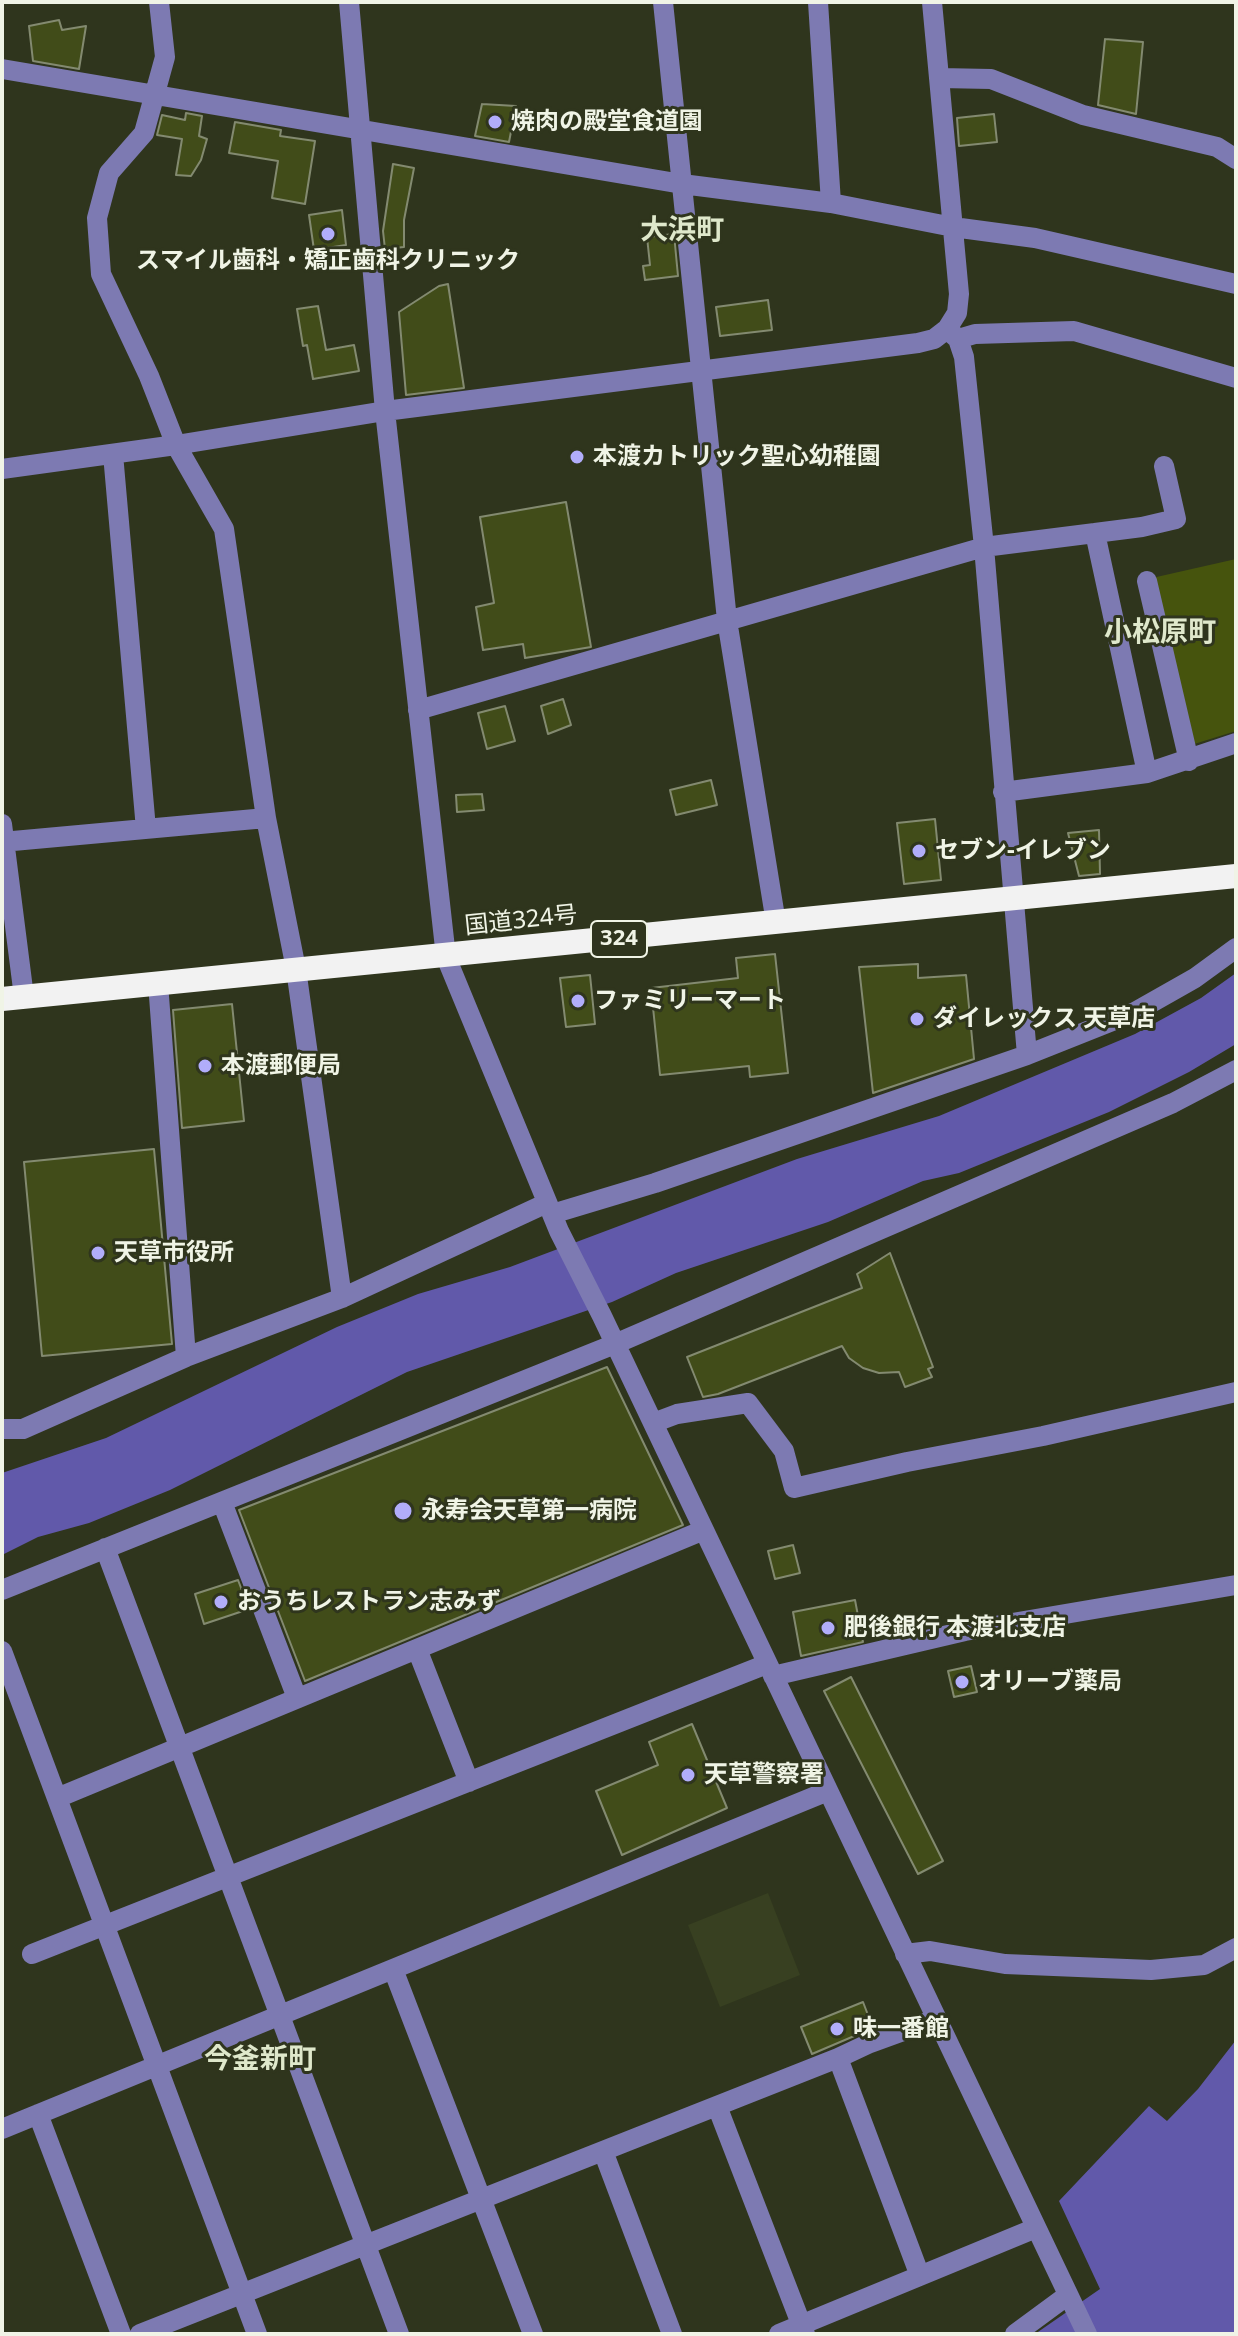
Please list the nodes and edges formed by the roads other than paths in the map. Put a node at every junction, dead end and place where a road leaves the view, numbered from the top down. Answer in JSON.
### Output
{"nodes":[{"id":1,"x":159,"y":2,"type":"edge"},
{"id":2,"x":349,"y":2,"type":"edge"},
{"id":3,"x":663,"y":2,"type":"edge"},
{"id":4,"x":818,"y":2,"type":"edge"},
{"id":5,"x":932,"y":2,"type":"edge"},
{"id":6,"x":2,"y":69,"type":"edge"},
{"id":7,"x":940,"y":78,"type":"junction"},
{"id":8,"x":156,"y":93,"type":"junction"},
{"id":9,"x":361,"y":128,"type":"junction"},
{"id":10,"x":1236,"y":159,"type":"edge"},
{"id":11,"x":682,"y":184,"type":"junction"},
{"id":12,"x":831,"y":203,"type":"junction"},
{"id":13,"x":953,"y":227,"type":"junction"},
{"id":14,"x":1236,"y":284,"type":"edge"},
{"id":15,"x":953,"y":334,"type":"junction"},
{"id":16,"x":699,"y":372,"type":"junction"},
{"id":17,"x":1236,"y":378,"type":"edge"},
{"id":18,"x":385,"y":411,"type":"junction"},
{"id":19,"x":176,"y":445,"type":"junction"},
{"id":20,"x":113,"y":454,"type":"junction"},
{"id":21,"x":1164,"y":466,"type":"dead end"},
{"id":22,"x":2,"y":469,"type":"edge"},
{"id":23,"x":1095,"y":533,"type":"junction"},
{"id":24,"x":984,"y":547,"type":"junction"},
{"id":25,"x":1147,"y":581,"type":"dead end"},
{"id":26,"x":727,"y":620,"type":"junction"},
{"id":27,"x":418,"y":710,"type":"junction"},
{"id":28,"x":1236,"y":743,"type":"edge"},
{"id":29,"x":1189,"y":761,"type":"junction"},
{"id":30,"x":1147,"y":773,"type":"junction"},
{"id":31,"x":1003,"y":792,"type":"junction"},
{"id":32,"x":266,"y":818,"type":"junction"},
{"id":33,"x":146,"y":829,"type":"junction"},
{"id":34,"x":3,"y":836,"type":"edge"},
{"id":35,"x":1236,"y":876,"type":"edge"},
{"id":36,"x":1012,"y":900,"type":"junction"},
{"id":37,"x":776,"y":923,"type":"junction"},
{"id":38,"x":1236,"y":948,"type":"edge"},
{"id":39,"x":446,"y":957,"type":"junction"},
{"id":40,"x":296,"y":969,"type":"junction"},
{"id":41,"x":158,"y":983,"type":"junction"},
{"id":42,"x":13,"y":998,"type":"edge"},
{"id":43,"x":1027,"y":1055,"type":"junction"},
{"id":44,"x":1236,"y":1070,"type":"edge"},
{"id":45,"x":552,"y":1216,"type":"junction"},
{"id":46,"x":342,"y":1298,"type":"junction"},
{"id":47,"x":615,"y":1344,"type":"junction"},
{"id":48,"x":186,"y":1357,"type":"junction"},
{"id":49,"x":1236,"y":1392,"type":"edge"},
{"id":50,"x":653,"y":1423,"type":"junction"},
{"id":51,"x":2,"y":1429,"type":"edge"},
{"id":52,"x":222,"y":1502,"type":"junction"},
{"id":53,"x":704,"y":1530,"type":"junction"},
{"id":54,"x":105,"y":1548,"type":"junction"},
{"id":55,"x":1236,"y":1585,"type":"edge"},
{"id":56,"x":2,"y":1590,"type":"edge"},
{"id":57,"x":417,"y":1649,"type":"junction"},
{"id":58,"x":2,"y":1651,"type":"edge"},
{"id":59,"x":770,"y":1670,"type":"junction"},
{"id":60,"x":297,"y":1698,"type":"junction"},
{"id":61,"x":179,"y":1747,"type":"junction"},
{"id":62,"x":469,"y":1782,"type":"junction"},
{"id":63,"x":828,"y":1791,"type":"junction"},
{"id":64,"x":57,"y":1798,"type":"junction"},
{"id":65,"x":228,"y":1877,"type":"junction"},
{"id":66,"x":104,"y":1925,"type":"junction"},
{"id":67,"x":1236,"y":1948,"type":"edge"},
{"id":68,"x":32,"y":1954,"type":"dead end"},
{"id":69,"x":905,"y":1954,"type":"junction"},
{"id":70,"x":393,"y":1969,"type":"junction"},
{"id":71,"x":280,"y":2016,"type":"junction"},
{"id":72,"x":936,"y":2019,"type":"junction"},
{"id":73,"x":838,"y":2058,"type":"junction"},
{"id":74,"x":156,"y":2066,"type":"junction"},
{"id":75,"x":717,"y":2106,"type":"junction"},
{"id":76,"x":38,"y":2114,"type":"junction"},
{"id":77,"x":2,"y":2129,"type":"edge"},
{"id":78,"x":603,"y":2151,"type":"junction"},
{"id":79,"x":482,"y":2199,"type":"junction"},
{"id":80,"x":1036,"y":2228,"type":"junction"},
{"id":81,"x":365,"y":2245,"type":"junction"},
{"id":82,"x":920,"y":2276,"type":"junction"},
{"id":83,"x":242,"y":2294,"type":"junction"},
{"id":84,"x":1070,"y":2299,"type":"junction"},
{"id":85,"x":803,"y":2329,"type":"edge"},
{"id":86,"x":121,"y":2334,"type":"edge"},
{"id":87,"x":140,"y":2334,"type":"edge"},
{"id":88,"x":257,"y":2334,"type":"edge"},
{"id":89,"x":399,"y":2334,"type":"edge"},
{"id":90,"x":533,"y":2334,"type":"edge"},
{"id":91,"x":672,"y":2334,"type":"edge"},
{"id":92,"x":779,"y":2334,"type":"edge"},
{"id":93,"x":1015,"y":2334,"type":"edge"},
{"id":94,"x":1087,"y":2334,"type":"edge"}],
"edges":[{"from":1,"to":8,"type":"street"},
{"from":2,"to":9,"type":"street"},
{"from":3,"to":11,"type":"street"},
{"from":4,"to":12,"type":"street"},
{"from":5,"to":7,"type":"street"},
{"from":6,"to":8,"type":"street"},
{"from":7,"to":10,"type":"street"},
{"from":7,"to":13,"type":"street"},
{"from":8,"to":9,"type":"street"},
{"from":8,"to":19,"type":"street"},
{"from":9,"to":11,"type":"street"},
{"from":9,"to":18,"type":"street"},
{"from":11,"to":12,"type":"street"},
{"from":11,"to":16,"type":"street"},
{"from":12,"to":13,"type":"street"},
{"from":13,"to":14,"type":"street"},
{"from":13,"to":15,"type":"street"},
{"from":15,"to":16,"type":"street"},
{"from":15,"to":17,"type":"street"},
{"from":15,"to":24,"type":"street"},
{"from":16,"to":18,"type":"street"},
{"from":16,"to":26,"type":"street"},
{"from":18,"to":19,"type":"street"},
{"from":18,"to":27,"type":"street"},
{"from":19,"to":20,"type":"street"},
{"from":19,"to":32,"type":"street"},
{"from":20,"to":22,"type":"street"},
{"from":20,"to":33,"type":"street"},
{"from":21,"to":23,"type":"street"},
{"from":23,"to":24,"type":"street"},
{"from":23,"to":30,"type":"street"},
{"from":24,"to":26,"type":"street"},
{"from":24,"to":31,"type":"street"},
{"from":25,"to":29,"type":"street"},
{"from":26,"to":27,"type":"street"},
{"from":26,"to":37,"type":"street"},
{"from":27,"to":39,"type":"street"},
{"from":28,"to":29,"type":"street"},
{"from":29,"to":30,"type":"street"},
{"from":30,"to":31,"type":"street"},
{"from":31,"to":36,"type":"street"},
{"from":32,"to":33,"type":"street"},
{"from":32,"to":40,"type":"street"},
{"from":33,"to":34,"type":"street"},
{"from":34,"to":42,"type":"street"},
{"from":35,"to":36,"type":"highway","name":"国道324号","number":"324"},
{"from":36,"to":37,"type":"highway","name":"国道324号","number":"324"},
{"from":36,"to":43,"type":"street"},
{"from":37,"to":39,"type":"highway","name":"国道324号","number":"324"},
{"from":38,"to":43,"type":"street"},
{"from":39,"to":40,"type":"highway","name":"国道324号","number":"324"},
{"from":39,"to":45,"type":"street"},
{"from":40,"to":41,"type":"highway","name":"国道324号","number":"324"},
{"from":40,"to":46,"type":"street"},
{"from":41,"to":42,"type":"highway","name":"国道324号","number":"324"},
{"from":41,"to":48,"type":"street"},
{"from":43,"to":45,"type":"street"},
{"from":44,"to":47,"type":"street"},
{"from":45,"to":46,"type":"street"},
{"from":45,"to":47,"type":"street"},
{"from":46,"to":48,"type":"street"},
{"from":47,"to":50,"type":"street"},
{"from":47,"to":52,"type":"street"},
{"from":48,"to":51,"type":"street"},
{"from":49,"to":50,"type":"street"},
{"from":50,"to":53,"type":"street"},
{"from":52,"to":54,"type":"street"},
{"from":52,"to":60,"type":"street"},
{"from":53,"to":57,"type":"street"},
{"from":53,"to":59,"type":"street"},
{"from":54,"to":56,"type":"street"},
{"from":54,"to":61,"type":"street"},
{"from":55,"to":59,"type":"street"},
{"from":57,"to":60,"type":"street"},
{"from":57,"to":62,"type":"street"},
{"from":58,"to":64,"type":"street"},
{"from":59,"to":62,"type":"street"},
{"from":59,"to":63,"type":"street"},
{"from":60,"to":61,"type":"street"},
{"from":61,"to":64,"type":"street"},
{"from":61,"to":65,"type":"street"},
{"from":62,"to":65,"type":"street"},
{"from":63,"to":69,"type":"street"},
{"from":63,"to":70,"type":"street"},
{"from":64,"to":66,"type":"street"},
{"from":65,"to":66,"type":"street"},
{"from":65,"to":71,"type":"street"},
{"from":66,"to":68,"type":"street"},
{"from":66,"to":74,"type":"street"},
{"from":67,"to":69,"type":"street"},
{"from":69,"to":72,"type":"street"},
{"from":70,"to":71,"type":"street"},
{"from":70,"to":79,"type":"street"},
{"from":71,"to":74,"type":"street"},
{"from":71,"to":81,"type":"street"},
{"from":72,"to":73,"type":"street"},
{"from":72,"to":80,"type":"street"},
{"from":73,"to":75,"type":"street"},
{"from":73,"to":82,"type":"street"},
{"from":74,"to":76,"type":"street"},
{"from":74,"to":83,"type":"street"},
{"from":75,"to":78,"type":"street"},
{"from":75,"to":85,"type":"street"},
{"from":76,"to":77,"type":"street"},
{"from":76,"to":86,"type":"street"},
{"from":78,"to":79,"type":"street"},
{"from":78,"to":91,"type":"street"},
{"from":79,"to":81,"type":"street"},
{"from":79,"to":90,"type":"street"},
{"from":80,"to":82,"type":"street"},
{"from":80,"to":84,"type":"street"},
{"from":81,"to":83,"type":"street"},
{"from":81,"to":89,"type":"street"},
{"from":82,"to":85,"type":"street"},
{"from":83,"to":87,"type":"street"},
{"from":83,"to":88,"type":"street"},
{"from":84,"to":93,"type":"street"},
{"from":84,"to":94,"type":"street"},
{"from":85,"to":92,"type":"street"}]}
